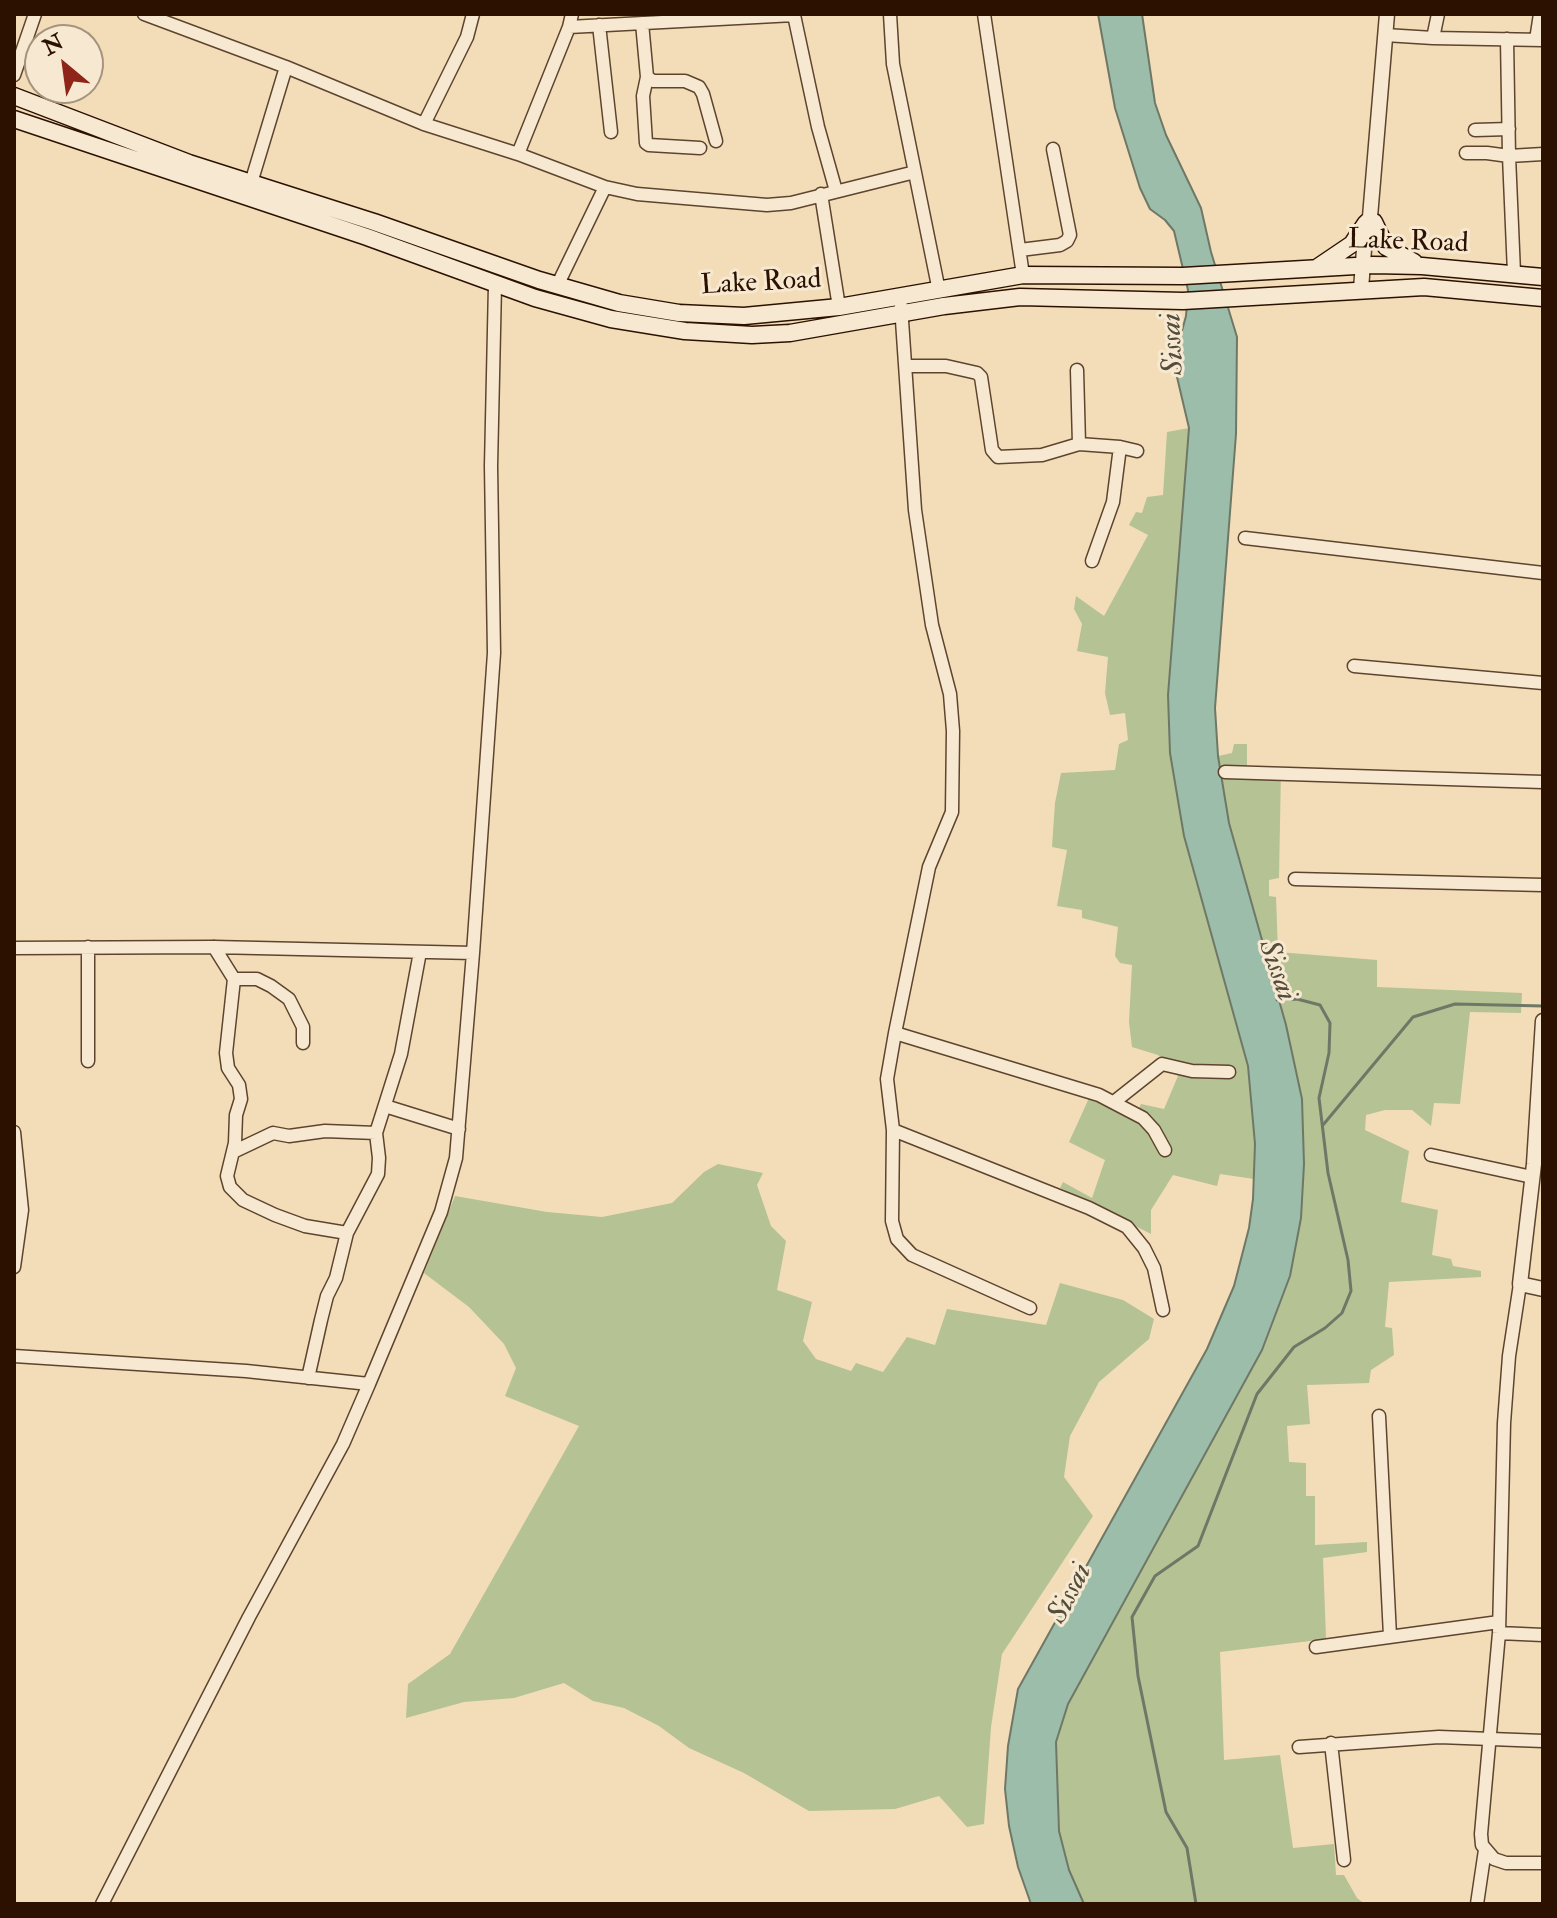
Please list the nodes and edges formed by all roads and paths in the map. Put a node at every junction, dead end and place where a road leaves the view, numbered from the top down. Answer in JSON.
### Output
{"nodes":[{"id":1,"x":35,"y":14,"type":"edge"},
{"id":2,"x":144,"y":14,"type":"edge"},
{"id":3,"x":473,"y":14,"type":"edge"},
{"id":4,"x":794,"y":14,"type":"edge"},
{"id":5,"x":890,"y":14,"type":"edge"},
{"id":6,"x":984,"y":14,"type":"edge"},
{"id":7,"x":1387,"y":14,"type":"edge"},
{"id":8,"x":1438,"y":14,"type":"edge"},
{"id":9,"x":1540,"y":14,"type":"edge"},
{"id":10,"x":571,"y":20,"type":"edge"},
{"id":11,"x":642,"y":23,"type":"junction"},
{"id":12,"x":599,"y":25,"type":"junction"},
{"id":13,"x":1385,"y":35,"type":"junction"},
{"id":14,"x":1433,"y":38,"type":"junction"},
{"id":15,"x":1507,"y":39,"type":"junction"},
{"id":16,"x":1540,"y":40,"type":"edge"},
{"id":17,"x":286,"y":67,"type":"junction"},
{"id":18,"x":14,"y":75,"type":"edge"},
{"id":19,"x":647,"y":77,"type":"junction"},
{"id":20,"x":14,"y":96,"type":"edge"},
{"id":21,"x":14,"y":119,"type":"edge"},
{"id":22,"x":424,"y":124,"type":"junction"},
{"id":23,"x":1509,"y":129,"type":"junction"},
{"id":24,"x":1475,"y":130,"type":"dead end"},
{"id":25,"x":611,"y":132,"type":"dead end"},
{"id":26,"x":716,"y":141,"type":"dead end"},
{"id":27,"x":700,"y":148,"type":"dead end"},
{"id":28,"x":1053,"y":149,"type":"dead end"},
{"id":29,"x":1466,"y":153,"type":"dead end"},
{"id":30,"x":518,"y":154,"type":"junction"},
{"id":31,"x":1543,"y":154,"type":"edge"},
{"id":32,"x":1509,"y":156,"type":"junction"},
{"id":33,"x":915,"y":172,"type":"junction"},
{"id":34,"x":251,"y":183,"type":"junction"},
{"id":35,"x":605,"y":187,"type":"junction"},
{"id":36,"x":836,"y":191,"type":"junction"},
{"id":37,"x":821,"y":194,"type":"junction"},
{"id":38,"x":1370,"y":221,"type":"junction"},
{"id":39,"x":1020,"y":250,"type":"junction"},
{"id":40,"x":1368,"y":265,"type":"junction"},
{"id":41,"x":1422,"y":266,"type":"junction"},
{"id":42,"x":1316,"y":267,"type":"junction"},
{"id":43,"x":1514,"y":273,"type":"junction"},
{"id":44,"x":1023,"y":275,"type":"junction"},
{"id":45,"x":1543,"y":277,"type":"edge"},
{"id":46,"x":495,"y":285,"type":"junction"},
{"id":47,"x":557,"y":286,"type":"junction"},
{"id":48,"x":1367,"y":289,"type":"junction"},
{"id":49,"x":939,"y":291,"type":"junction"},
{"id":50,"x":1543,"y":298,"type":"edge"},
{"id":51,"x":901,"y":305,"type":"junction"},
{"id":52,"x":839,"y":307,"type":"junction"},
{"id":53,"x":906,"y":366,"type":"junction"},
{"id":54,"x":1077,"y":370,"type":"dead end"},
{"id":55,"x":1079,"y":444,"type":"junction"},
{"id":56,"x":1120,"y":447,"type":"junction"},
{"id":57,"x":1137,"y":451,"type":"dead end"},
{"id":58,"x":1245,"y":538,"type":"dead end"},
{"id":59,"x":1092,"y":561,"type":"dead end"},
{"id":60,"x":1543,"y":573,"type":"edge"},
{"id":61,"x":1354,"y":666,"type":"dead end"},
{"id":62,"x":1543,"y":683,"type":"edge"},
{"id":63,"x":1225,"y":772,"type":"dead end"},
{"id":64,"x":1543,"y":782,"type":"edge"},
{"id":65,"x":1295,"y":879,"type":"dead end"},
{"id":66,"x":1543,"y":885,"type":"edge"},
{"id":67,"x":88,"y":947,"type":"junction"},
{"id":68,"x":214,"y":947,"type":"junction"},
{"id":69,"x":14,"y":948,"type":"edge"},
{"id":70,"x":420,"y":952,"type":"junction"},
{"id":71,"x":473,"y":953,"type":"junction"},
{"id":72,"x":234,"y":979,"type":"junction"},
{"id":73,"x":1543,"y":1021,"type":"edge"},
{"id":74,"x":895,"y":1033,"type":"junction"},
{"id":75,"x":303,"y":1043,"type":"dead end"},
{"id":76,"x":88,"y":1061,"type":"dead end"},
{"id":77,"x":1229,"y":1072,"type":"dead end"},
{"id":78,"x":1114,"y":1102,"type":"junction"},
{"id":79,"x":385,"y":1106,"type":"junction"},
{"id":80,"x":459,"y":1129,"type":"junction"},
{"id":81,"x":893,"y":1130,"type":"junction"},
{"id":82,"x":14,"y":1132,"type":"edge"},
{"id":83,"x":376,"y":1133,"type":"junction"},
{"id":84,"x":1165,"y":1150,"type":"dead end"},
{"id":85,"x":233,"y":1152,"type":"junction"},
{"id":86,"x":1431,"y":1155,"type":"dead end"},
{"id":87,"x":1536,"y":1169,"type":"edge"},
{"id":88,"x":347,"y":1233,"type":"junction"},
{"id":89,"x":14,"y":1267,"type":"edge"},
{"id":90,"x":1520,"y":1284,"type":"junction"},
{"id":91,"x":1543,"y":1289,"type":"edge"},
{"id":92,"x":1030,"y":1308,"type":"dead end"},
{"id":93,"x":1163,"y":1310,"type":"dead end"},
{"id":94,"x":14,"y":1356,"type":"edge"},
{"id":95,"x":308,"y":1378,"type":"junction"},
{"id":96,"x":369,"y":1384,"type":"junction"},
{"id":97,"x":1379,"y":1416,"type":"dead end"},
{"id":98,"x":1499,"y":1628,"type":"junction"},
{"id":99,"x":1543,"y":1635,"type":"edge"},
{"id":100,"x":1390,"y":1636,"type":"junction"},
{"id":101,"x":1316,"y":1647,"type":"dead end"},
{"id":102,"x":1491,"y":1739,"type":"junction"},
{"id":103,"x":1543,"y":1741,"type":"edge"},
{"id":104,"x":1331,"y":1743,"type":"junction"},
{"id":105,"x":1299,"y":1747,"type":"dead end"},
{"id":106,"x":1485,"y":1850,"type":"junction"},
{"id":107,"x":1344,"y":1860,"type":"dead end"},
{"id":108,"x":1543,"y":1863,"type":"edge"},
{"id":109,"x":102,"y":1904,"type":"edge"},
{"id":110,"x":1477,"y":1904,"type":"edge"}],
"edges":[{"from":1,"to":18,"type":"street"},
{"from":2,"to":17,"type":"street"},
{"from":3,"to":22,"type":"street"},
{"from":4,"to":11,"type":"street"},
{"from":4,"to":36,"type":"street"},
{"from":5,"to":33,"type":"street"},
{"from":6,"to":39,"type":"street"},
{"from":7,"to":13,"type":"street"},
{"from":8,"to":14,"type":"street"},
{"from":9,"to":16,"type":"street"},
{"from":10,"to":12,"type":"street"},
{"from":10,"to":30,"type":"street"},
{"from":11,"to":12,"type":"street"},
{"from":11,"to":19,"type":"street"},
{"from":12,"to":25,"type":"street"},
{"from":13,"to":14,"type":"street"},
{"from":13,"to":38,"type":"street"},
{"from":14,"to":15,"type":"street"},
{"from":15,"to":16,"type":"street"},
{"from":15,"to":23,"type":"street"},
{"from":17,"to":22,"type":"street"},
{"from":17,"to":34,"type":"street"},
{"from":19,"to":26,"type":"street"},
{"from":19,"to":27,"type":"street"},
{"from":20,"to":34,"type":"main road","name":"Lake Road"},
{"from":21,"to":46,"type":"main road","name":"Lake Road"},
{"from":22,"to":30,"type":"street"},
{"from":23,"to":24,"type":"street"},
{"from":23,"to":32,"type":"street"},
{"from":28,"to":39,"type":"street"},
{"from":29,"to":32,"type":"street"},
{"from":30,"to":35,"type":"street"},
{"from":31,"to":32,"type":"street"},
{"from":32,"to":43,"type":"street"},
{"from":33,"to":36,"type":"street"},
{"from":33,"to":49,"type":"street"},
{"from":34,"to":47,"type":"main road","name":"Lake Road"},
{"from":35,"to":37,"type":"street"},
{"from":35,"to":47,"type":"street"},
{"from":36,"to":37,"type":"street"},
{"from":37,"to":52,"type":"street"},
{"from":38,"to":40,"type":"street"},
{"from":38,"to":41,"type":"main road"},
{"from":38,"to":42,"type":"main road"},
{"from":39,"to":44,"type":"street"},
{"from":40,"to":41,"type":"main road","name":"Lake Road"},
{"from":40,"to":42,"type":"main road","name":"Lake Road"},
{"from":40,"to":48,"type":"street"},
{"from":41,"to":43,"type":"main road","name":"Lake Road"},
{"from":42,"to":44,"type":"main road","name":"Lake Road"},
{"from":43,"to":45,"type":"main road","name":"Lake Road"},
{"from":44,"to":49,"type":"main road","name":"Lake Road"},
{"from":46,"to":51,"type":"main road","name":"Lake Road"},
{"from":46,"to":71,"type":"street"},
{"from":47,"to":52,"type":"main road","name":"Lake Road"},
{"from":48,"to":50,"type":"main road","name":"Lake Road"},
{"from":48,"to":51,"type":"main road","name":"Lake Road"},
{"from":49,"to":51,"type":"main road","name":"Lake Road"},
{"from":51,"to":52,"type":"main road","name":"Lake Road"},
{"from":51,"to":53,"type":"street"},
{"from":53,"to":55,"type":"street"},
{"from":53,"to":74,"type":"street"},
{"from":54,"to":55,"type":"street"},
{"from":55,"to":56,"type":"street"},
{"from":56,"to":57,"type":"street"},
{"from":56,"to":59,"type":"street"},
{"from":58,"to":60,"type":"street"},
{"from":61,"to":62,"type":"street"},
{"from":63,"to":64,"type":"street"},
{"from":65,"to":66,"type":"street"},
{"from":67,"to":68,"type":"street"},
{"from":67,"to":69,"type":"street"},
{"from":67,"to":76,"type":"street"},
{"from":68,"to":70,"type":"street"},
{"from":68,"to":72,"type":"street"},
{"from":70,"to":71,"type":"street"},
{"from":70,"to":79,"type":"street"},
{"from":71,"to":80,"type":"street"},
{"from":72,"to":75,"type":"street"},
{"from":72,"to":85,"type":"street"},
{"from":73,"to":87,"type":"street"},
{"from":74,"to":78,"type":"street"},
{"from":74,"to":81,"type":"street"},
{"from":77,"to":78,"type":"street"},
{"from":78,"to":84,"type":"street"},
{"from":79,"to":80,"type":"street"},
{"from":79,"to":83,"type":"street"},
{"from":80,"to":96,"type":"street"},
{"from":81,"to":92,"type":"street"},
{"from":81,"to":93,"type":"street"},
{"from":82,"to":89,"type":"street"},
{"from":83,"to":85,"type":"street"},
{"from":83,"to":88,"type":"street"},
{"from":85,"to":88,"type":"street"},
{"from":86,"to":87,"type":"street"},
{"from":87,"to":90,"type":"street"},
{"from":88,"to":95,"type":"street"},
{"from":90,"to":91,"type":"street"},
{"from":90,"to":98,"type":"street"},
{"from":94,"to":95,"type":"street"},
{"from":95,"to":96,"type":"street"},
{"from":96,"to":109,"type":"street"},
{"from":97,"to":100,"type":"street"},
{"from":98,"to":99,"type":"street"},
{"from":98,"to":100,"type":"street"},
{"from":98,"to":102,"type":"street"},
{"from":100,"to":101,"type":"street"},
{"from":102,"to":103,"type":"street"},
{"from":102,"to":104,"type":"street"},
{"from":102,"to":106,"type":"street"},
{"from":104,"to":105,"type":"street"},
{"from":104,"to":107,"type":"street"},
{"from":106,"to":108,"type":"street"},
{"from":106,"to":110,"type":"street"}]}
